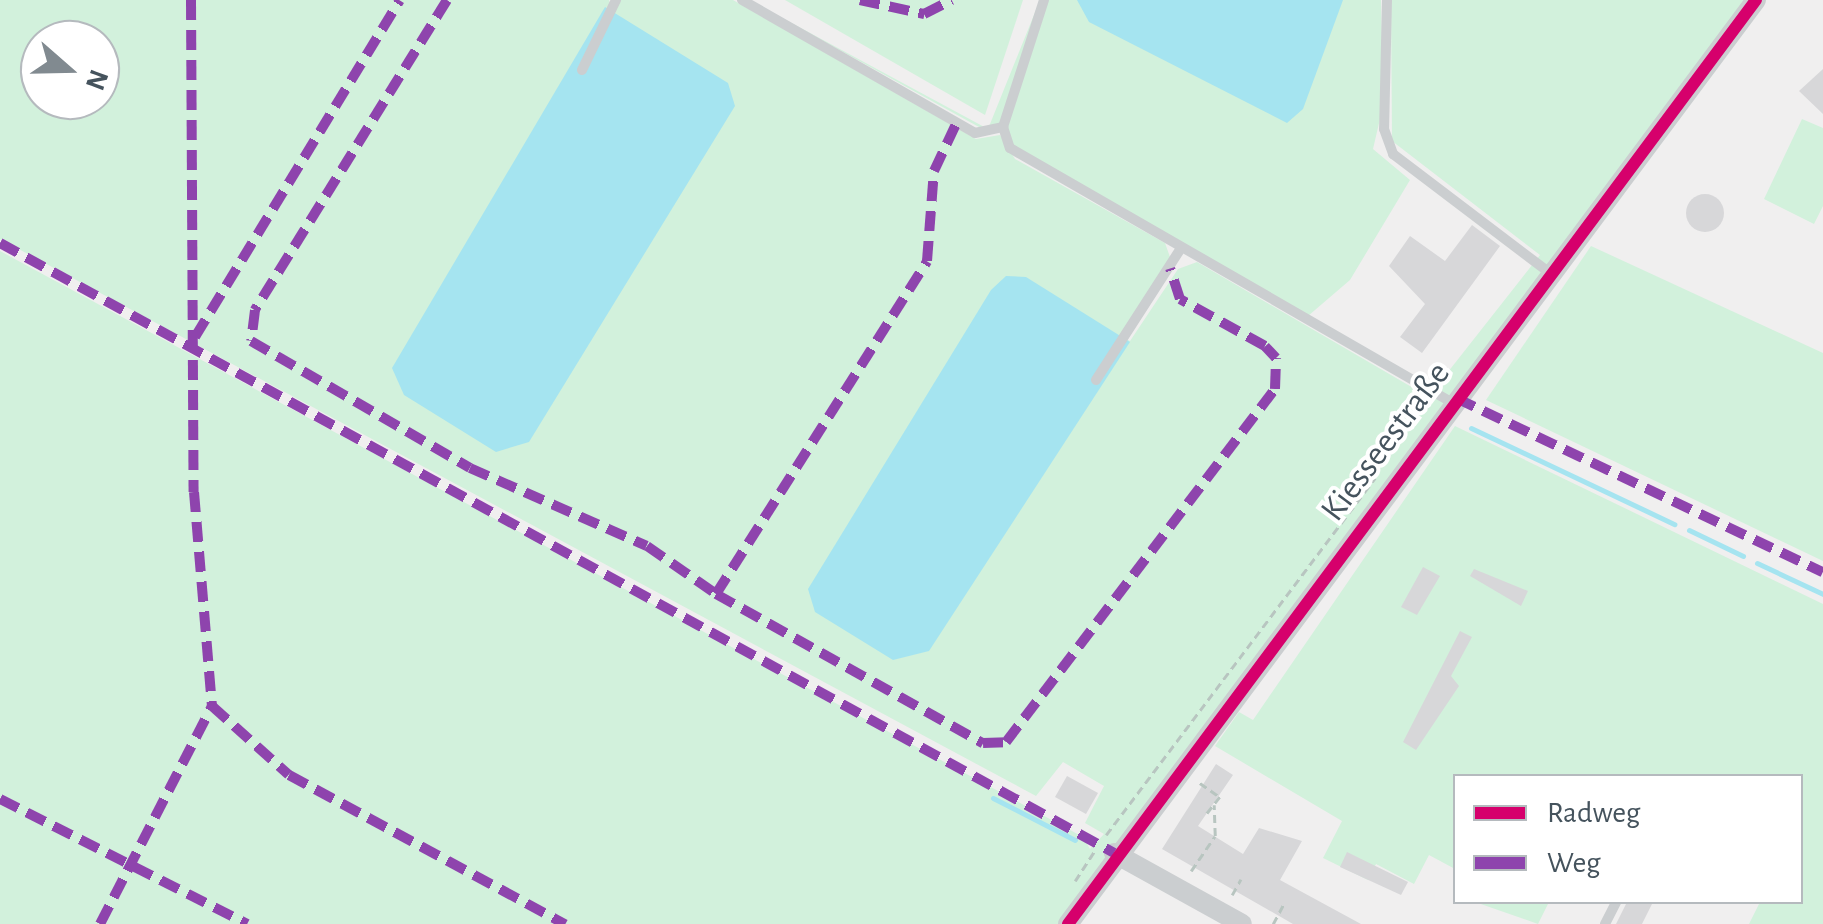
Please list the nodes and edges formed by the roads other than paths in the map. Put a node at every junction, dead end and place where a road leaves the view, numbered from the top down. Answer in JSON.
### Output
{"nodes":[{"id":1,"x":616,"y":0,"type":"edge"},
{"id":2,"x":742,"y":0,"type":"edge"},
{"id":3,"x":1044,"y":0,"type":"edge"},
{"id":4,"x":1387,"y":0,"type":"edge"},
{"id":5,"x":1755,"y":0,"type":"edge"},
{"id":6,"x":582,"y":70,"type":"dead end"},
{"id":7,"x":1003,"y":127,"type":"junction"},
{"id":8,"x":1181,"y":248,"type":"junction"},
{"id":9,"x":1550,"y":273,"type":"junction"},
{"id":10,"x":1096,"y":380,"type":"dead end"},
{"id":11,"x":1453,"y":404,"type":"junction"},
{"id":12,"x":1114,"y":852,"type":"junction"},
{"id":13,"x":1068,"y":924,"type":"edge"},
{"id":14,"x":1242,"y":924,"type":"edge"}],
"edges":[{"from":1,"to":6,"type":"lane"},
{"from":2,"to":7,"type":"lane"},
{"from":3,"to":7,"type":"lane"},
{"from":4,"to":9,"type":"lane"},
{"from":5,"to":9,"type":"street","name":"Kiesseestraße"},
{"from":7,"to":8,"type":"lane"},
{"from":8,"to":10,"type":"lane"},
{"from":8,"to":11,"type":"lane"},
{"from":9,"to":11,"type":"street","name":"Kiesseestraße"},
{"from":11,"to":12,"type":"street","name":"Kiesseestraße"},
{"from":12,"to":13,"type":"street","name":"Kiesseestraße"},
{"from":12,"to":14,"type":"street"}]}
